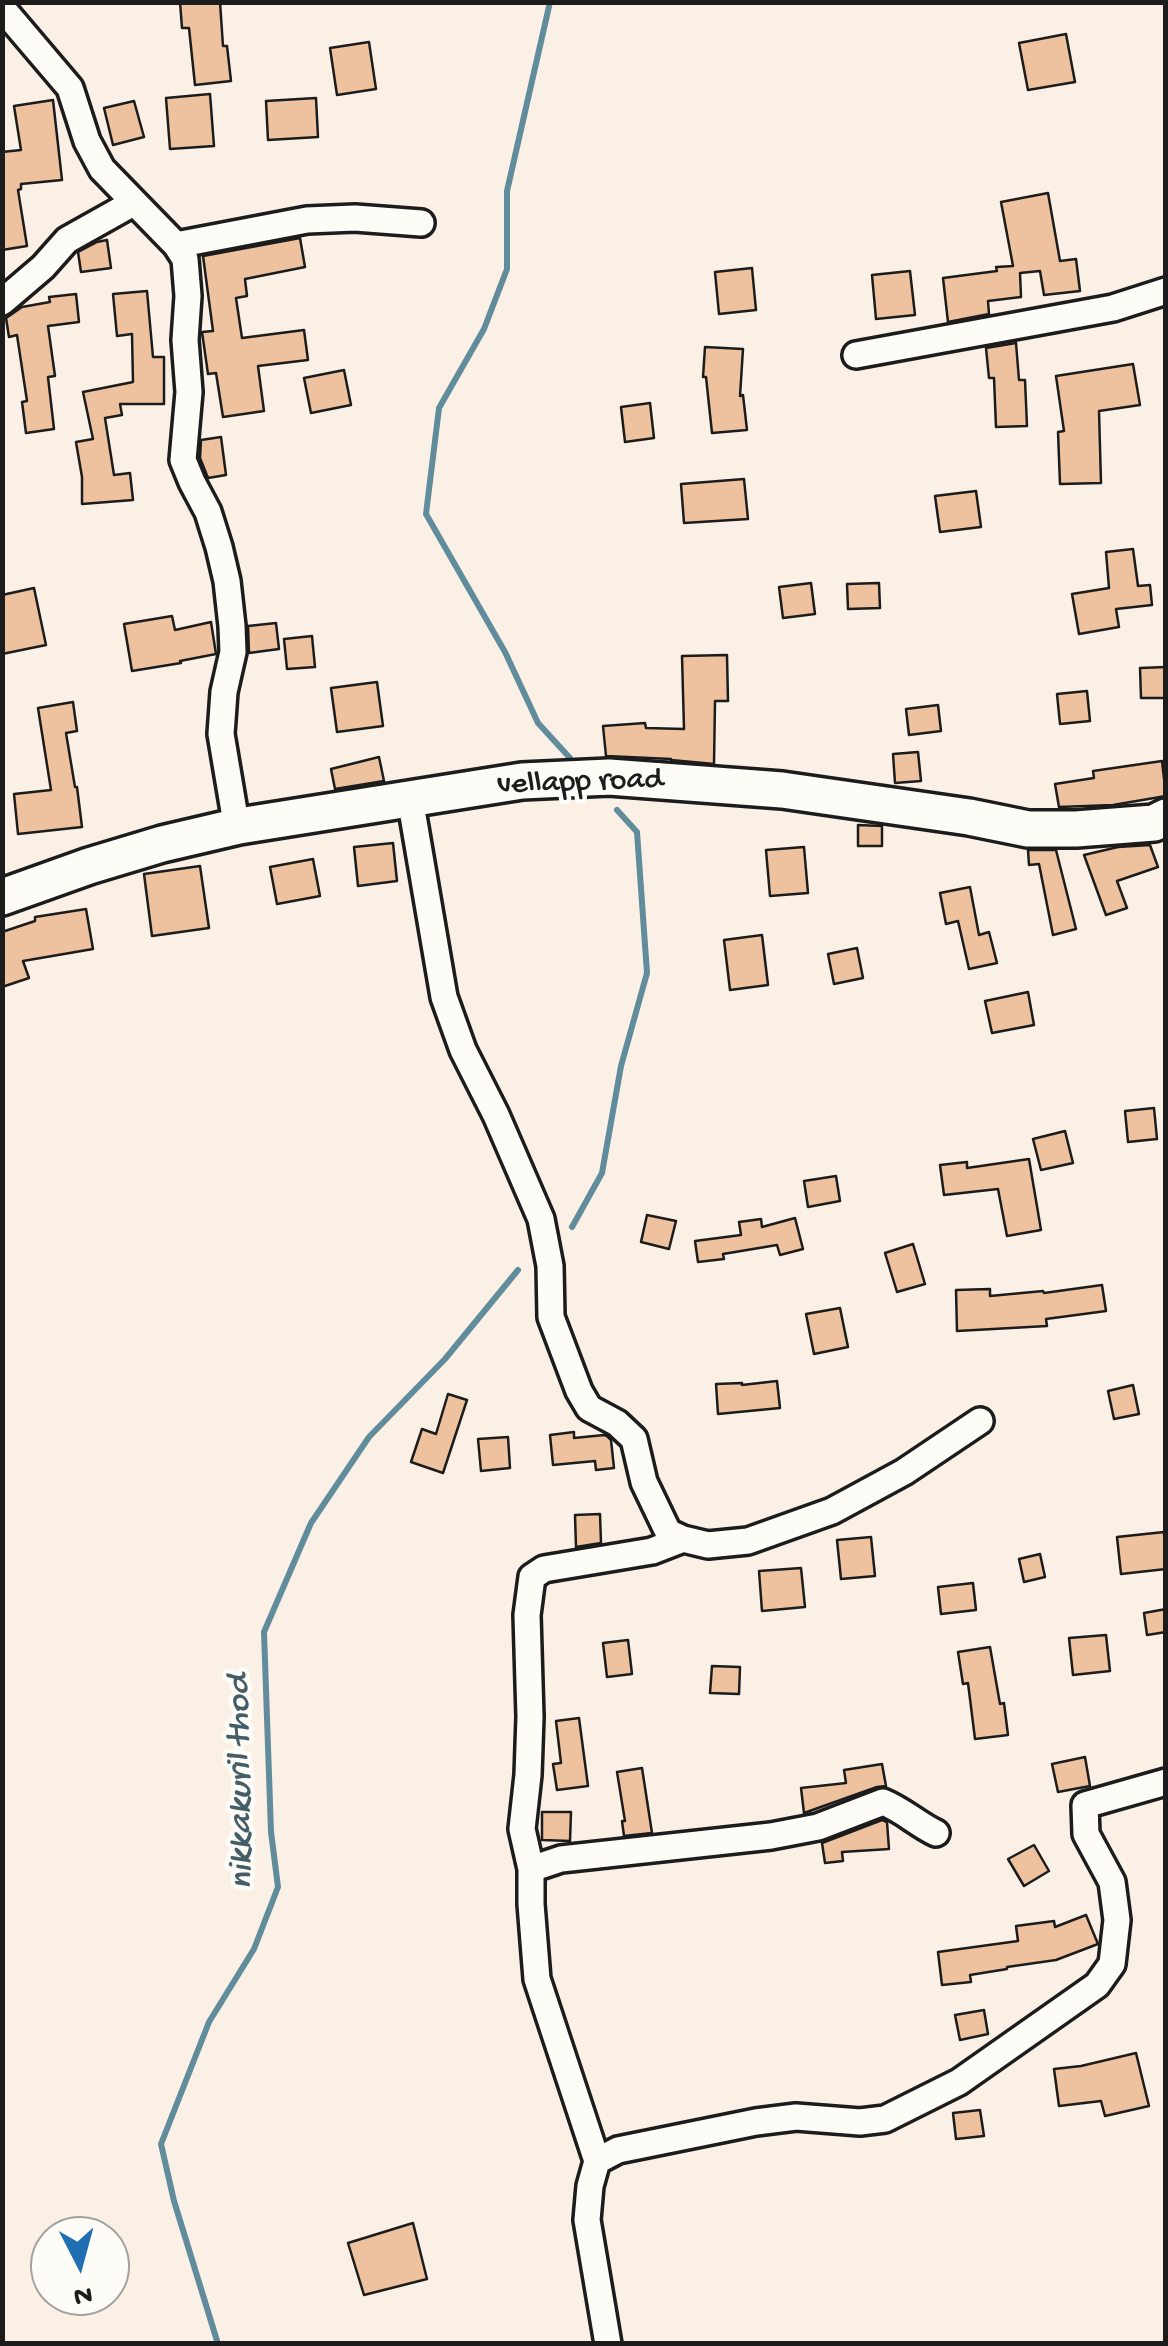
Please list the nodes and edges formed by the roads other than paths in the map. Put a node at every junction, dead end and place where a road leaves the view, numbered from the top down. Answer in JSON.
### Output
{"nodes":[{"id":1,"x":2,"y":8,"type":"edge"},
{"id":2,"x":133,"y":203,"type":"junction"},
{"id":3,"x":420,"y":223,"type":"dead end"},
{"id":4,"x":176,"y":245,"type":"junction"},
{"id":5,"x":1166,"y":292,"type":"edge"},
{"id":6,"x":2,"y":302,"type":"edge"},
{"id":7,"x":856,"y":355,"type":"dead end"},
{"id":8,"x":410,"y":798,"type":"junction"},
{"id":9,"x":1166,"y":817,"type":"edge"},
{"id":10,"x":239,"y":826,"type":"junction"},
{"id":11,"x":2,"y":896,"type":"edge"},
{"id":12,"x":980,"y":1421,"type":"dead end"},
{"id":13,"x":683,"y":1539,"type":"junction"},
{"id":14,"x":1166,"y":1782,"type":"edge"},
{"id":15,"x":936,"y":1832,"type":"dead end"},
{"id":16,"x":532,"y":1869,"type":"junction"},
{"id":17,"x":597,"y":2161,"type":"junction"},
{"id":18,"x":608,"y":2344,"type":"edge"}],
"edges":[{"from":1,"to":2,"type":"street"},
{"from":2,"to":4,"type":"street"},
{"from":2,"to":6,"type":"street"},
{"from":3,"to":4,"type":"street"},
{"from":4,"to":10,"type":"street"},
{"from":5,"to":7,"type":"street"},
{"from":8,"to":9,"type":"main road","name":"vellapp road"},
{"from":8,"to":10,"type":"main road","name":"vellapp road"},
{"from":8,"to":13,"type":"street"},
{"from":10,"to":11,"type":"main road","name":"vellapp road"},
{"from":12,"to":13,"type":"street"},
{"from":13,"to":16,"type":"street"},
{"from":14,"to":17,"type":"street"},
{"from":15,"to":16,"type":"street"},
{"from":16,"to":17,"type":"street"},
{"from":17,"to":18,"type":"street"}]}
